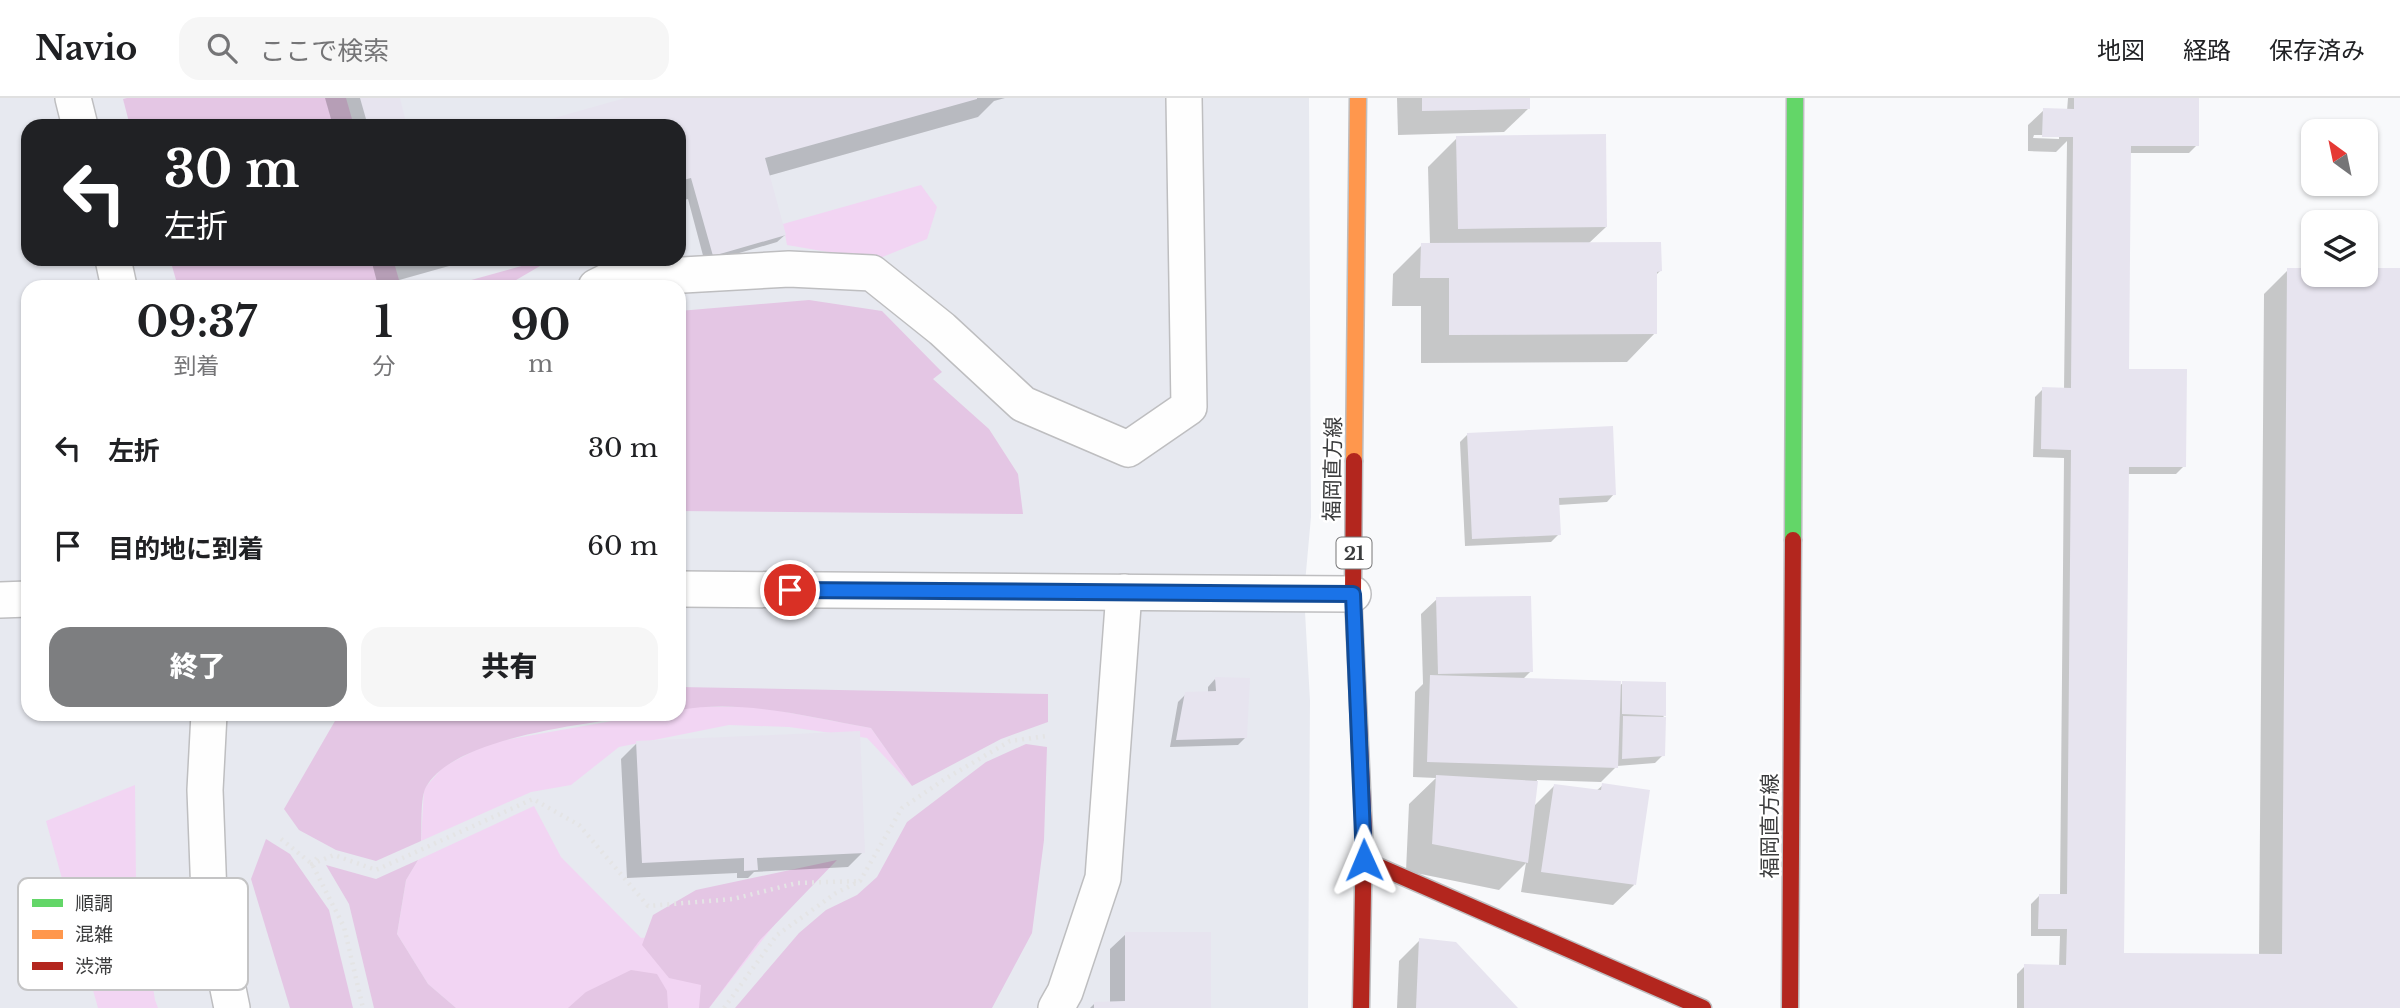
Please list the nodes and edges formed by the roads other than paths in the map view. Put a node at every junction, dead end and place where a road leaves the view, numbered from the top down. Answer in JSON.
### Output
{"nodes":[{"id":1,"x":73,"y":98,"type":"edge"},
{"id":2,"x":1184,"y":98,"type":"edge"},
{"id":3,"x":1358,"y":98,"type":"edge"},
{"id":4,"x":1796,"y":98,"type":"edge"},
{"id":5,"x":78,"y":119,"type":"edge"},
{"id":6,"x":610,"y":280,"type":"edge"},
{"id":7,"x":686,"y":589,"type":"edge"},
{"id":8,"x":1124,"y":592,"type":"junction"},
{"id":9,"x":1353,"y":594,"type":"junction"},
{"id":10,"x":21,"y":599,"type":"edge"},
{"id":11,"x":0,"y":600,"type":"edge"},
{"id":12,"x":209,"y":721,"type":"edge"},
{"id":13,"x":1364,"y":860,"type":"junction"},
{"id":14,"x":208,"y":878,"type":"edge"},
{"id":15,"x":228,"y":990,"type":"edge"},
{"id":16,"x":232,"y":1008,"type":"edge"},
{"id":17,"x":1056,"y":1008,"type":"edge"},
{"id":18,"x":1361,"y":1008,"type":"edge"},
{"id":19,"x":1703,"y":1008,"type":"edge"},
{"id":20,"x":1790,"y":1008,"type":"edge"}],
"edges":[{"from":1,"to":5,"type":"lane"},
{"from":2,"to":6,"type":"lane"},
{"from":3,"to":9,"type":"main road","name":"福岡直方線","number":"21"},
{"from":4,"to":20,"type":"main road","name":"福岡直方線"},
{"from":7,"to":8,"type":"lane"},
{"from":8,"to":9,"type":"lane"},
{"from":8,"to":17,"type":"lane"},
{"from":9,"to":13,"type":"main road","name":"福岡直方線","number":"21"},
{"from":10,"to":11,"type":"lane"},
{"from":12,"to":14,"type":"lane"},
{"from":13,"to":18,"type":"main road","name":"福岡直方線","number":"21"},
{"from":13,"to":19,"type":"main road"},
{"from":15,"to":16,"type":"lane"}]}
